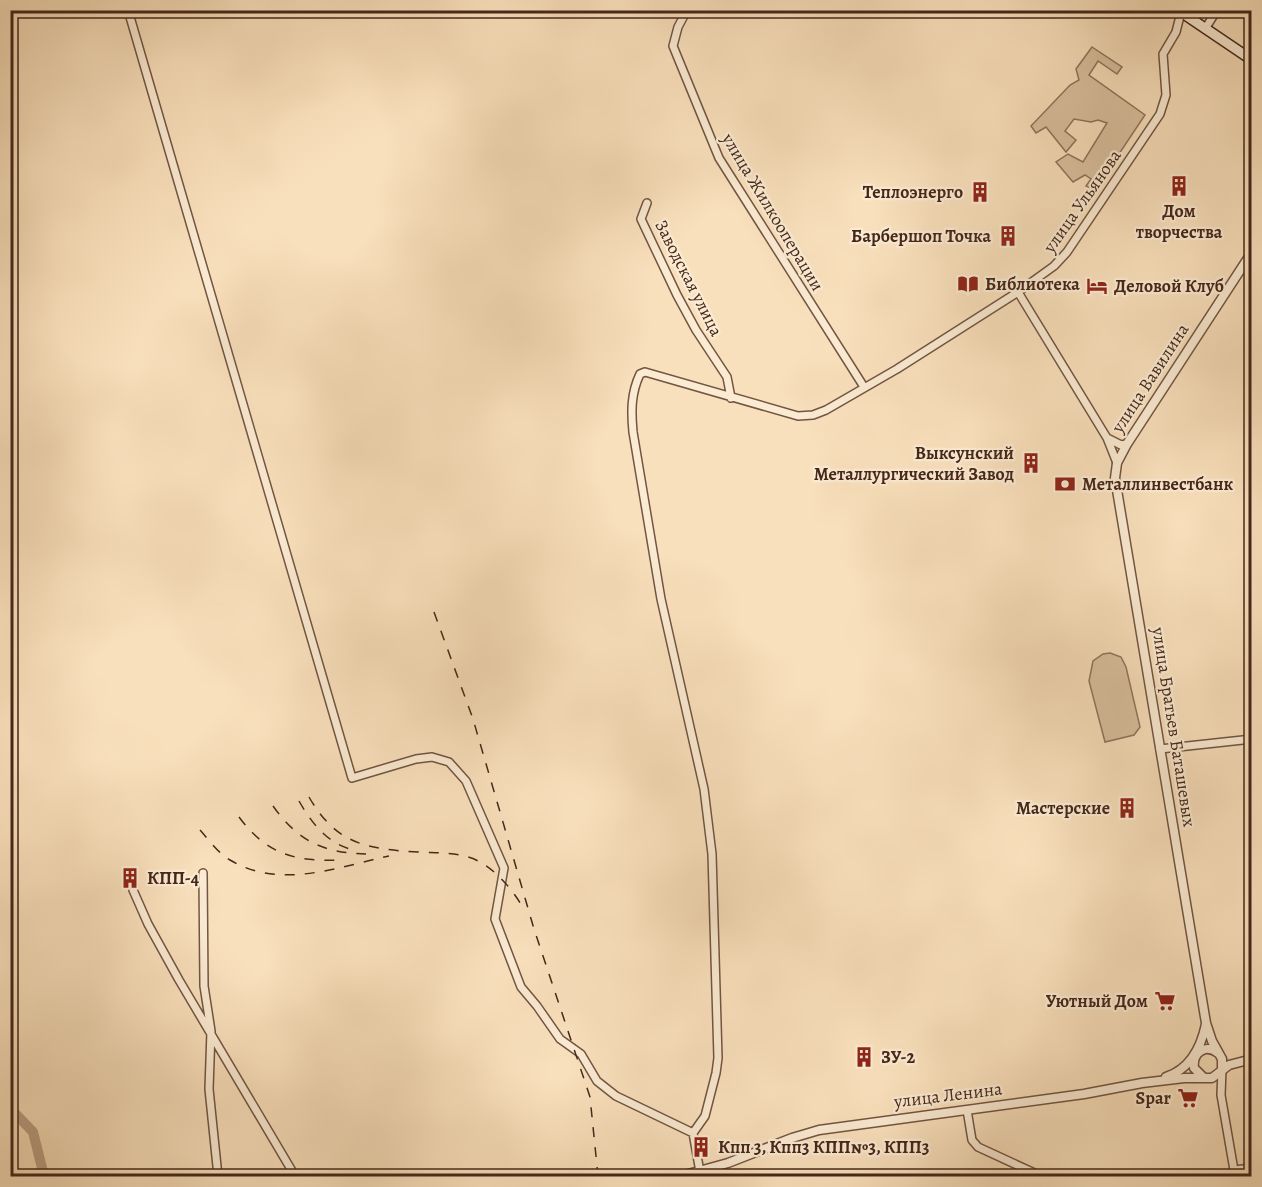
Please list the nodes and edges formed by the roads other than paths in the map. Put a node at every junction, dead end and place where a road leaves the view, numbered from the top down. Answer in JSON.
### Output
{"nodes":[{"id":1,"x":128,"y":10,"type":"edge"},
{"id":2,"x":687,"y":10,"type":"edge"},
{"id":3,"x":1217,"y":10,"type":"edge"},
{"id":4,"x":1179,"y":11,"type":"edge"},
{"id":5,"x":1205,"y":29,"type":"junction"},
{"id":6,"x":1251,"y":60,"type":"edge"},
{"id":7,"x":646,"y":203,"type":"dead end"},
{"id":8,"x":1251,"y":252,"type":"edge"},
{"id":9,"x":1018,"y":292,"type":"junction"},
{"id":10,"x":864,"y":387,"type":"junction"},
{"id":11,"x":731,"y":398,"type":"junction"},
{"id":12,"x":1107,"y":438,"type":"junction"},
{"id":13,"x":1127,"y":444,"type":"junction"},
{"id":14,"x":1117,"y":463,"type":"junction"},
{"id":15,"x":1251,"y":739,"type":"edge"},
{"id":16,"x":1160,"y":749,"type":"junction"},
{"id":17,"x":203,"y":873,"type":"dead end"},
{"id":18,"x":133,"y":890,"type":"dead end"},
{"id":19,"x":1206,"y":1023,"type":"junction"},
{"id":20,"x":211,"y":1031,"type":"junction"},
{"id":21,"x":1219,"y":1053,"type":"junction"},
{"id":22,"x":1196,"y":1055,"type":"junction"},
{"id":23,"x":1251,"y":1059,"type":"edge"},
{"id":24,"x":1237,"y":1062,"type":"junction"},
{"id":25,"x":1222,"y":1069,"type":"junction"},
{"id":26,"x":1203,"y":1077,"type":"junction"},
{"id":27,"x":1145,"y":1083,"type":"junction"},
{"id":28,"x":1221,"y":1095,"type":"junction"},
{"id":29,"x":967,"y":1110,"type":"junction"},
{"id":30,"x":693,"y":1133,"type":"junction"},
{"id":31,"x":1251,"y":1168,"type":"edge"},
{"id":32,"x":700,"y":1172,"type":"junction"},
{"id":33,"x":1234,"y":1173,"type":"edge"},
{"id":34,"x":218,"y":1176,"type":"edge"},
{"id":35,"x":296,"y":1176,"type":"edge"},
{"id":36,"x":681,"y":1176,"type":"edge"},
{"id":37,"x":1041,"y":1176,"type":"edge"}],
"edges":[{"from":1,"to":30,"type":"street"},
{"from":2,"to":10,"type":"street","name":"улица Жилкооперации"},
{"from":3,"to":5,"type":"street"},
{"from":4,"to":5,"type":"main road"},
{"from":4,"to":9,"type":"street","name":"улица Ульянова"},
{"from":5,"to":6,"type":"main road"},
{"from":7,"to":11,"type":"street","name":"Заводская улица"},
{"from":8,"to":13,"type":"street","name":"улица Вавилина"},
{"from":9,"to":10,"type":"street","name":"улица Ульянова"},
{"from":9,"to":12,"type":"street","name":"улица Братьев Баташевых"},
{"from":10,"to":11,"type":"street","name":"улица Ульянова"},
{"from":11,"to":30,"type":"street","name":"улица Ульянова"},
{"from":12,"to":13,"type":"street"},
{"from":12,"to":14,"type":"street","name":"улица Братьев Баташевых"},
{"from":13,"to":14,"type":"street","name":"улица Вавилина"},
{"from":14,"to":16,"type":"street","name":"улица Братьев Баташевых"},
{"from":15,"to":16,"type":"street"},
{"from":16,"to":19,"type":"street","name":"улица Братьев Баташевых"},
{"from":17,"to":20,"type":"street"},
{"from":18,"to":20,"type":"street"},
{"from":19,"to":21,"type":"street","name":"улица Братьев Баташевых"},
{"from":19,"to":22,"type":"street","name":"улица Братьев Баташевых"},
{"from":20,"to":34,"type":"street"},
{"from":20,"to":35,"type":"street"},
{"from":21,"to":22,"type":"street"},
{"from":21,"to":24,"type":"street"},
{"from":21,"to":25,"type":"street"},
{"from":22,"to":26,"type":"street"},
{"from":22,"to":27,"type":"street"},
{"from":23,"to":24,"type":"street","name":"улица Ленина"},
{"from":24,"to":25,"type":"street","name":"улица Ленина"},
{"from":25,"to":26,"type":"street","name":"улица Ленина"},
{"from":25,"to":28,"type":"street"},
{"from":26,"to":27,"type":"street","name":"улица Ленина"},
{"from":26,"to":28,"type":"street"},
{"from":27,"to":29,"type":"street","name":"улица Ленина"},
{"from":28,"to":33,"type":"street"},
{"from":29,"to":32,"type":"street","name":"улица Ленина"},
{"from":29,"to":37,"type":"street"},
{"from":30,"to":32,"type":"street"},
{"from":31,"to":33,"type":"street"},
{"from":32,"to":36,"type":"street","name":"улица Ленина"}]}
